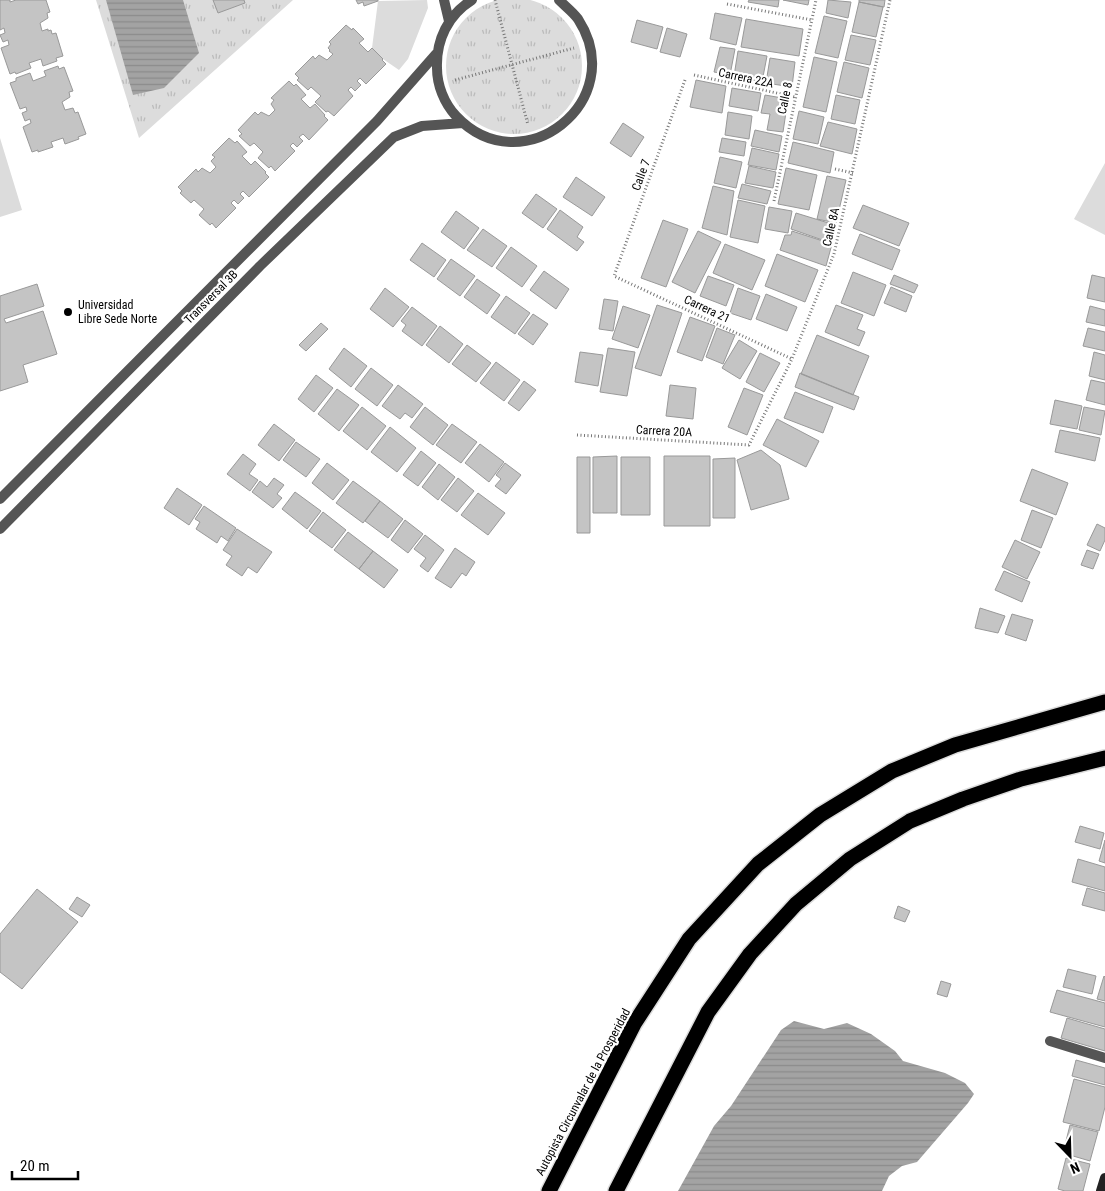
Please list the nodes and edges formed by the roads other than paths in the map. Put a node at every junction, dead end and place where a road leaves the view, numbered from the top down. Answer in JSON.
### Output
{"nodes":[{"id":1,"x":444,"y":0,"type":"edge"},
{"id":2,"x":472,"y":0,"type":"edge"},
{"id":3,"x":559,"y":0,"type":"edge"},
{"id":4,"x":449,"y":21,"type":"junction"},
{"id":5,"x":436,"y":54,"type":"junction"},
{"id":6,"x":463,"y":123,"type":"junction"},
{"id":7,"x":0,"y":499,"type":"edge"},
{"id":8,"x":0,"y":529,"type":"edge"},
{"id":9,"x":1105,"y":702,"type":"edge"},
{"id":10,"x":1105,"y":758,"type":"edge"},
{"id":11,"x":1050,"y":1041,"type":"dead end"},
{"id":12,"x":1105,"y":1058,"type":"edge"},
{"id":13,"x":1105,"y":1178,"type":"edge"},
{"id":14,"x":549,"y":1191,"type":"edge"},
{"id":15,"x":616,"y":1191,"type":"edge"},
{"id":16,"x":1101,"y":1191,"type":"edge"}],
"edges":[{"from":1,"to":4,"type":"street"},
{"from":2,"to":4,"type":"street"},
{"from":3,"to":6,"type":"street"},
{"from":4,"to":5,"type":"street"},
{"from":5,"to":6,"type":"street"},
{"from":5,"to":7,"type":"street","name":"Transversal 3B"},
{"from":6,"to":8,"type":"street","name":"Transversal 3B"},
{"from":9,"to":14,"type":"highway","name":"Autopista Circunvalar de la Prosperidad"},
{"from":10,"to":15,"type":"highway"},
{"from":11,"to":12,"type":"street"},
{"from":13,"to":16,"type":"street"}]}
